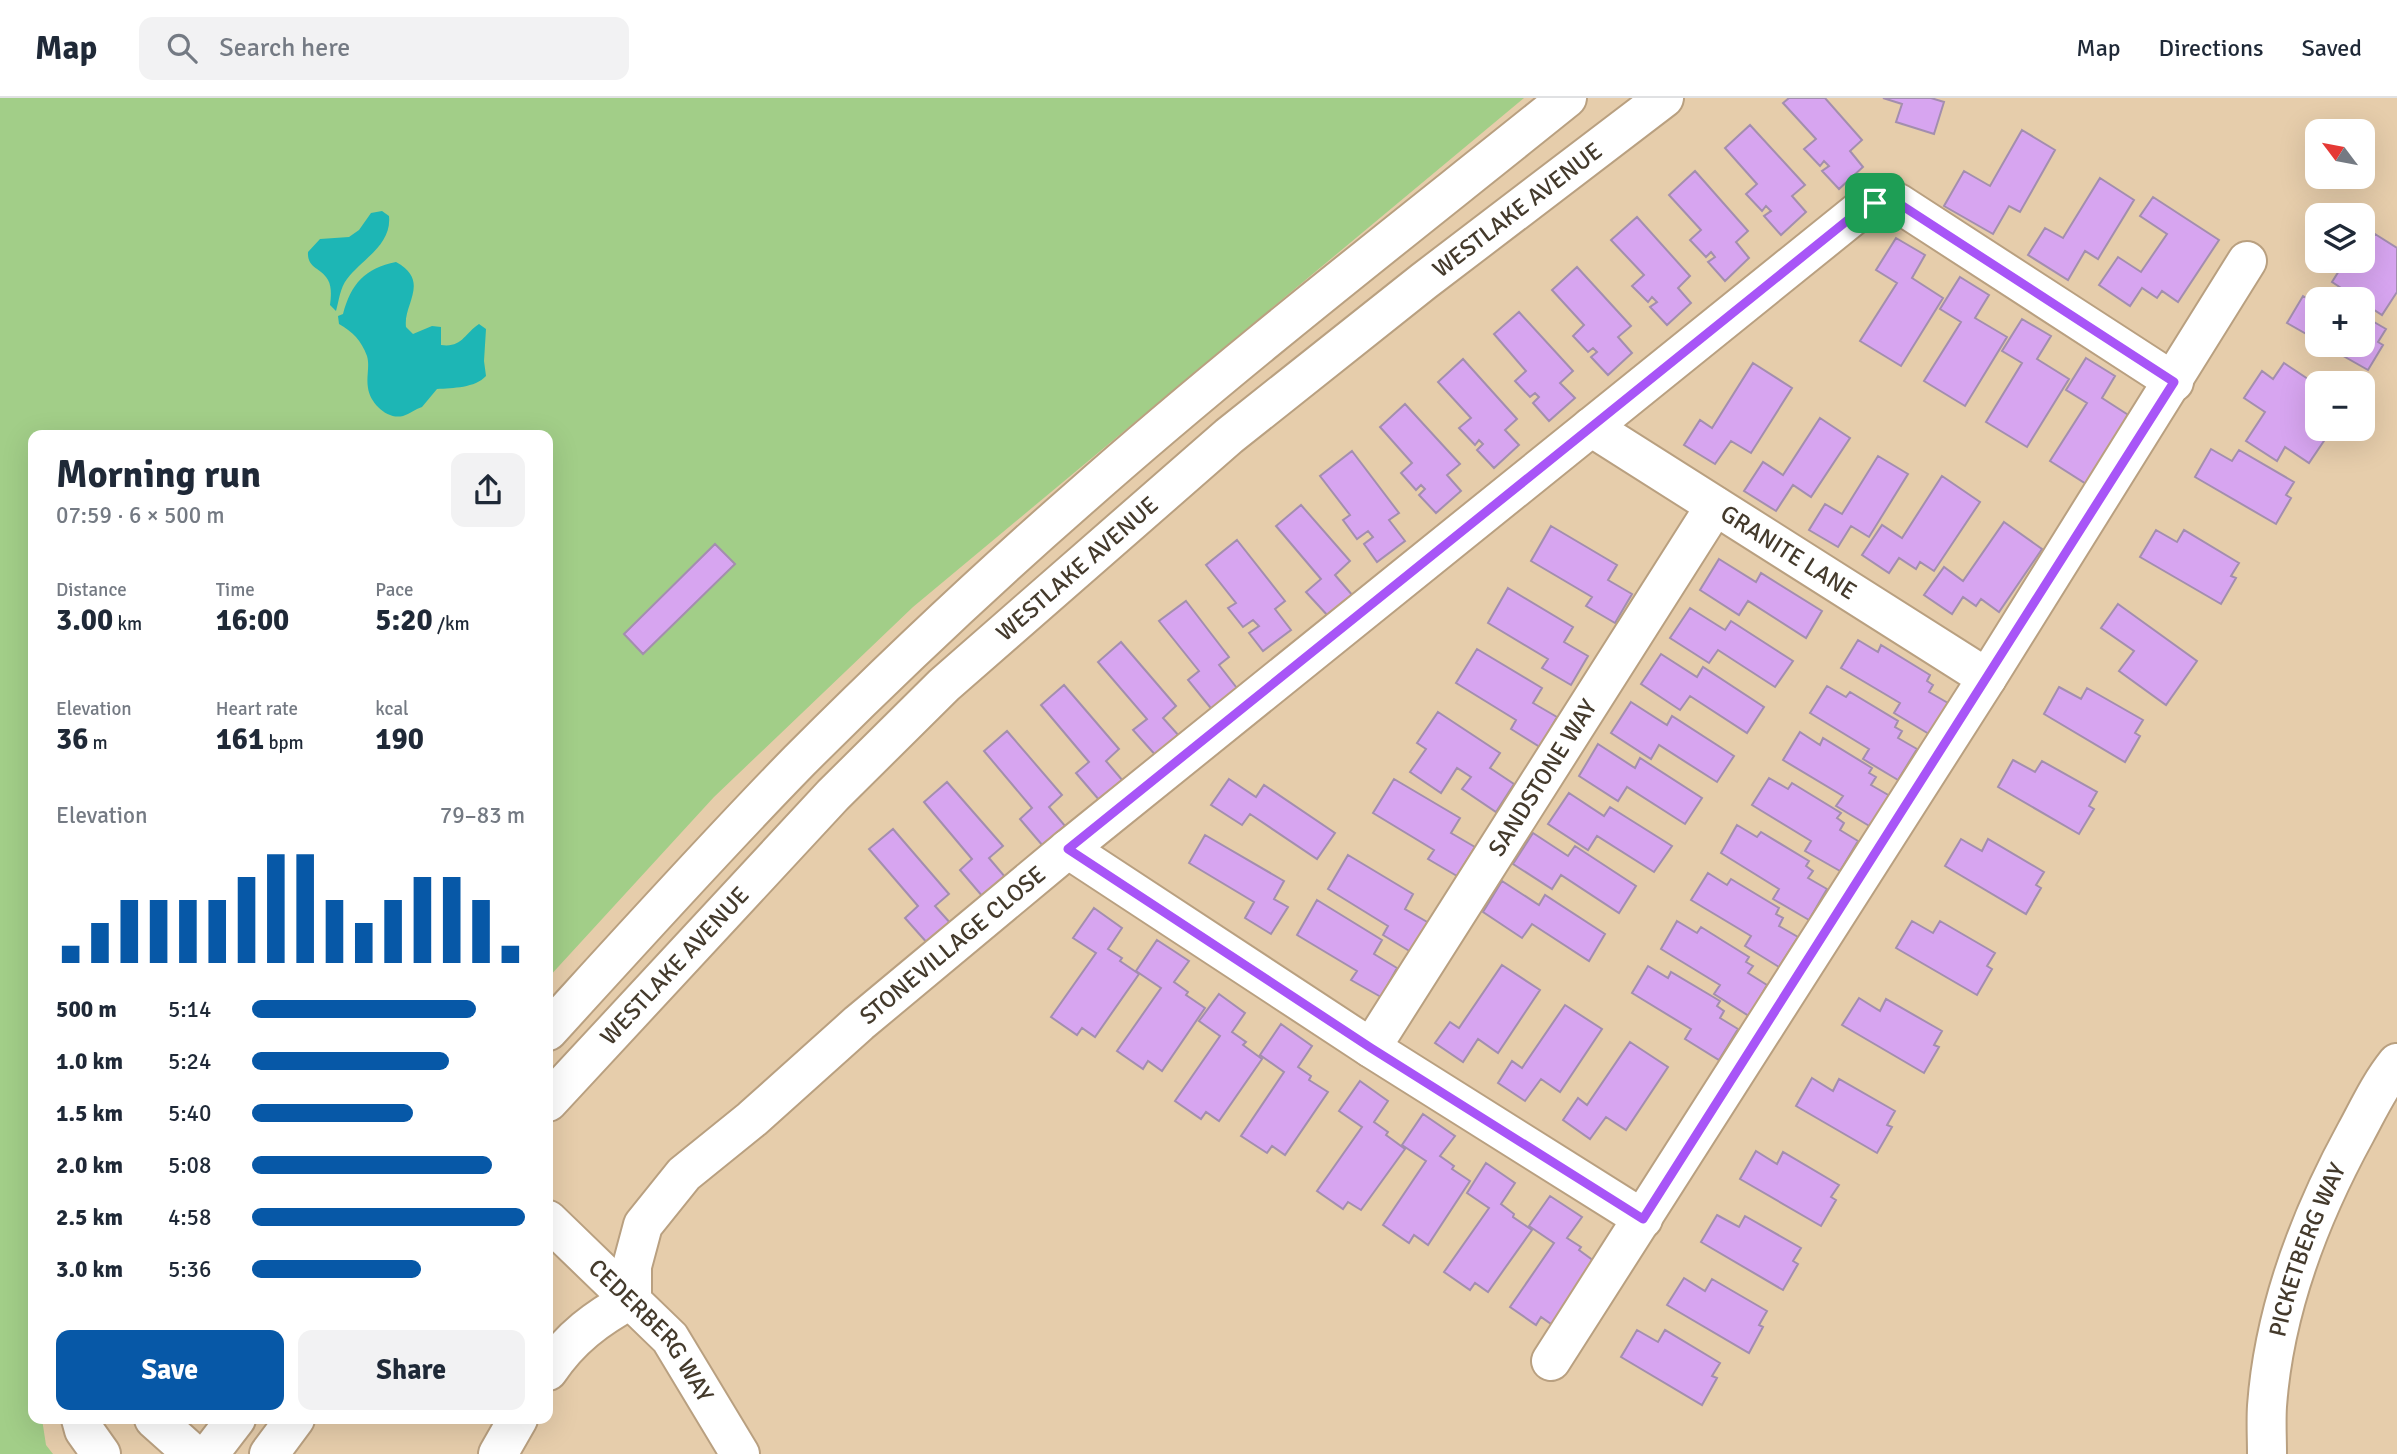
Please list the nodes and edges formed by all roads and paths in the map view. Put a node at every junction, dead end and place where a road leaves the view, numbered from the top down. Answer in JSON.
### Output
{"nodes":[{"id":1,"x":1567,"y":98,"type":"edge"},
{"id":2,"x":1664,"y":98,"type":"edge"},
{"id":3,"x":2247,"y":261,"type":"dead end"},
{"id":4,"x":2174,"y":382,"type":"junction"},
{"id":5,"x":1591,"y":428,"type":"junction"},
{"id":6,"x":1715,"y":506,"type":"junction"},
{"id":7,"x":1987,"y":678,"type":"junction"},
{"id":8,"x":1068,"y":849,"type":"junction"},
{"id":9,"x":553,"y":1025,"type":"edge"},
{"id":10,"x":1371,"y":1048,"type":"junction"},
{"id":11,"x":2397,"y":1063,"type":"edge"},
{"id":12,"x":553,"y":1097,"type":"edge"},
{"id":13,"x":1643,"y":1219,"type":"junction"},
{"id":14,"x":553,"y":1225,"type":"edge"},
{"id":15,"x":632,"y":1299,"type":"junction"},
{"id":16,"x":1551,"y":1361,"type":"dead end"},
{"id":17,"x":553,"y":1364,"type":"edge"},
{"id":18,"x":82,"y":1424,"type":"edge"},
{"id":19,"x":160,"y":1424,"type":"edge"},
{"id":20,"x":232,"y":1424,"type":"edge"},
{"id":21,"x":291,"y":1424,"type":"edge"},
{"id":22,"x":515,"y":1424,"type":"edge"},
{"id":23,"x":101,"y":1454,"type":"edge"},
{"id":24,"x":193,"y":1454,"type":"edge"},
{"id":25,"x":209,"y":1454,"type":"edge"},
{"id":26,"x":269,"y":1454,"type":"edge"},
{"id":27,"x":498,"y":1454,"type":"edge"},
{"id":28,"x":740,"y":1454,"type":"edge"},
{"id":29,"x":2267,"y":1454,"type":"edge"}],
"edges":[{"from":1,"to":9,"type":"street","name":"WESTLAKE AVENUE"},
{"from":2,"to":12,"type":"street","name":"WESTLAKE AVENUE"},
{"from":3,"to":4,"type":"street"},
{"from":4,"to":5,"type":"street","name":"STONEVILLAGE CLOSE"},
{"from":4,"to":7,"type":"street"},
{"from":5,"to":6,"type":"street","name":"GRANITE LANE"},
{"from":5,"to":8,"type":"street","name":"STONEVILLAGE CLOSE"},
{"from":6,"to":7,"type":"street","name":"GRANITE LANE"},
{"from":6,"to":10,"type":"street","name":"SANDSTONE WAY"},
{"from":7,"to":13,"type":"street"},
{"from":8,"to":10,"type":"street"},
{"from":8,"to":15,"type":"street","name":"STONEVILLAGE CLOSE"},
{"from":10,"to":13,"type":"street"},
{"from":11,"to":29,"type":"street","name":"PICKETBERG WAY"},
{"from":13,"to":16,"type":"street"},
{"from":14,"to":15,"type":"street","name":"CEDERBERG WAY"},
{"from":15,"to":17,"type":"street"},
{"from":15,"to":28,"type":"street","name":"CEDERBERG WAY"},
{"from":18,"to":23,"type":"street"},
{"from":19,"to":24,"type":"street"},
{"from":20,"to":25,"type":"street"},
{"from":21,"to":26,"type":"street"},
{"from":22,"to":27,"type":"street"}]}
